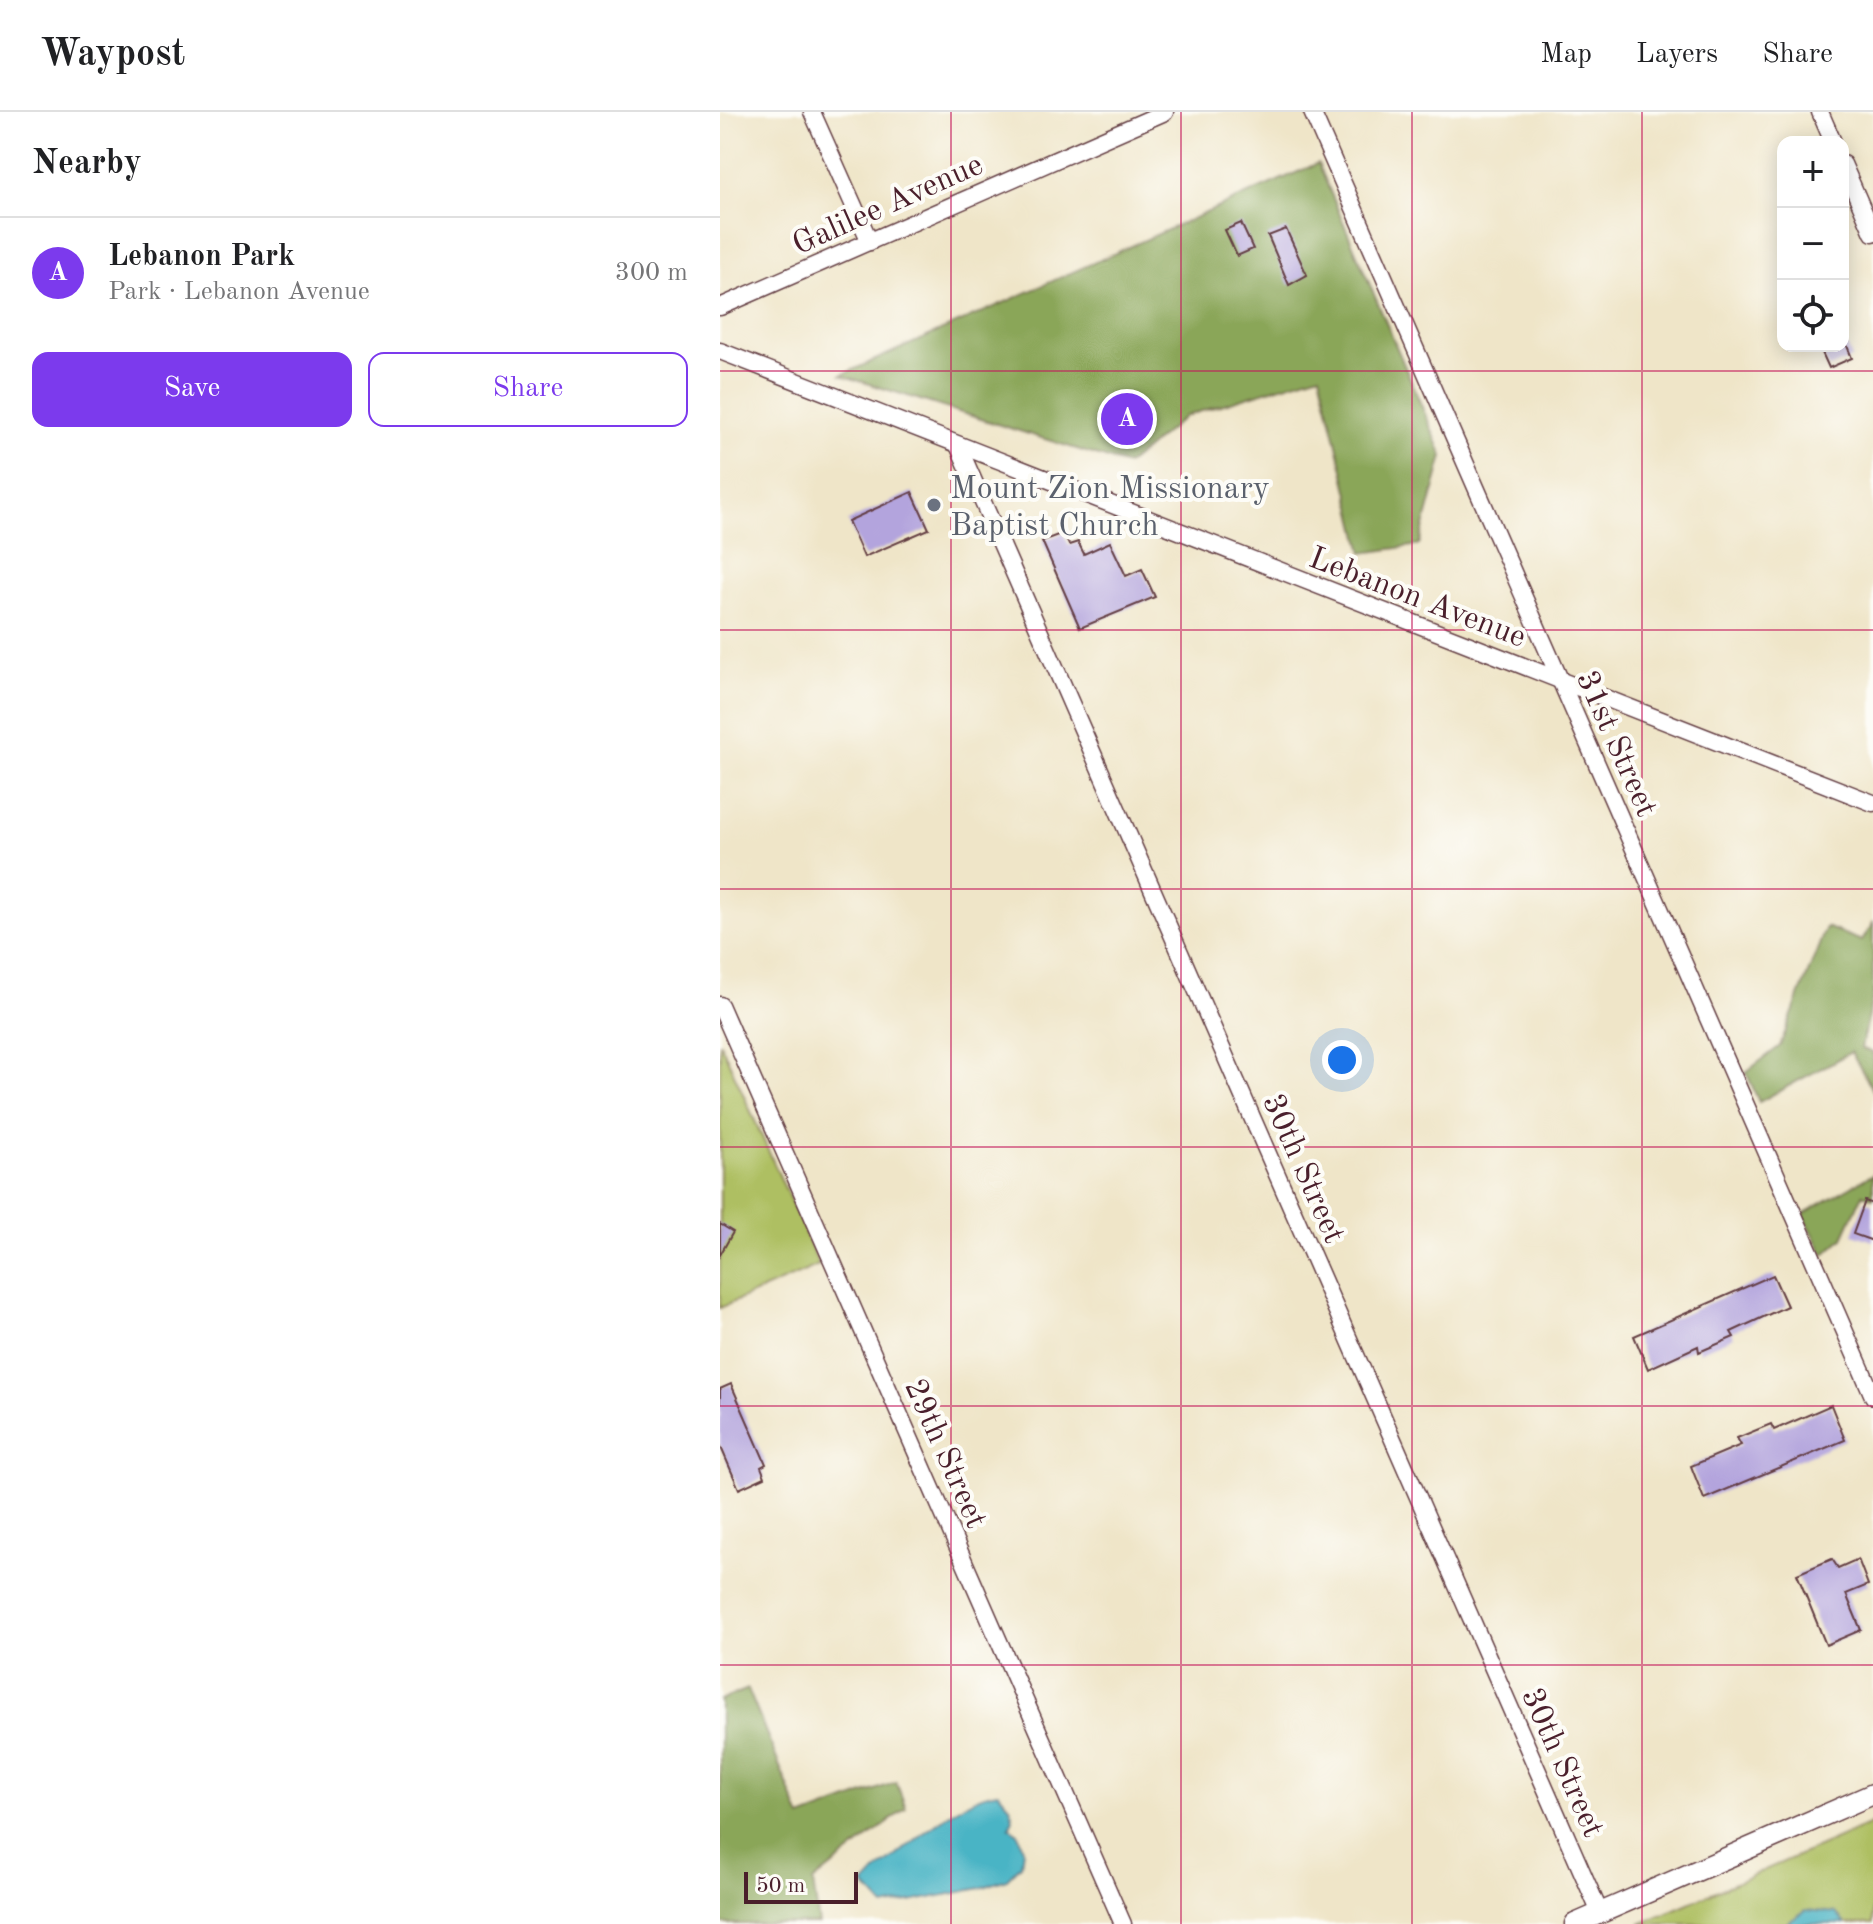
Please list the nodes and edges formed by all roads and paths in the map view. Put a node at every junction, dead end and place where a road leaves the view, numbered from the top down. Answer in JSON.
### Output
{"nodes":[{"id":1,"x":812,"y":112,"type":"edge"},
{"id":2,"x":1165,"y":112,"type":"edge"},
{"id":3,"x":1312,"y":112,"type":"edge"},
{"id":4,"x":1820,"y":112,"type":"edge"},
{"id":5,"x":1830,"y":136,"type":"edge"},
{"id":6,"x":1849,"y":178,"type":"edge"},
{"id":7,"x":1873,"y":233,"type":"edge"},
{"id":8,"x":870,"y":242,"type":"junction"},
{"id":9,"x":720,"y":307,"type":"edge"},
{"id":10,"x":720,"y":351,"type":"edge"},
{"id":11,"x":958,"y":445,"type":"junction"},
{"id":12,"x":1561,"y":682,"type":"junction"},
{"id":13,"x":1873,"y":803,"type":"edge"},
{"id":14,"x":720,"y":1005,"type":"edge"},
{"id":15,"x":1873,"y":1396,"type":"edge"},
{"id":16,"x":1873,"y":1794,"type":"edge"},
{"id":17,"x":1600,"y":1913,"type":"junction"},
{"id":18,"x":1123,"y":1924,"type":"edge"},
{"id":19,"x":1575,"y":1924,"type":"edge"}],
"edges":[{"from":1,"to":8,"type":"street"},
{"from":2,"to":8,"type":"street","name":"Galilee Avenue"},
{"from":3,"to":12,"type":"street","name":"31st Street"},
{"from":4,"to":5,"type":"street"},
{"from":6,"to":7,"type":"street"},
{"from":8,"to":9,"type":"street","name":"Galilee Avenue"},
{"from":10,"to":11,"type":"street","name":"Lebanon Avenue"},
{"from":11,"to":12,"type":"street","name":"Lebanon Avenue"},
{"from":11,"to":17,"type":"street","name":"30th Street"},
{"from":12,"to":13,"type":"street","name":"Lebanon Avenue"},
{"from":12,"to":15,"type":"street","name":"31st Street"},
{"from":14,"to":18,"type":"street","name":"29th Street"},
{"from":16,"to":17,"type":"main road"},
{"from":17,"to":19,"type":"main road"}]}
